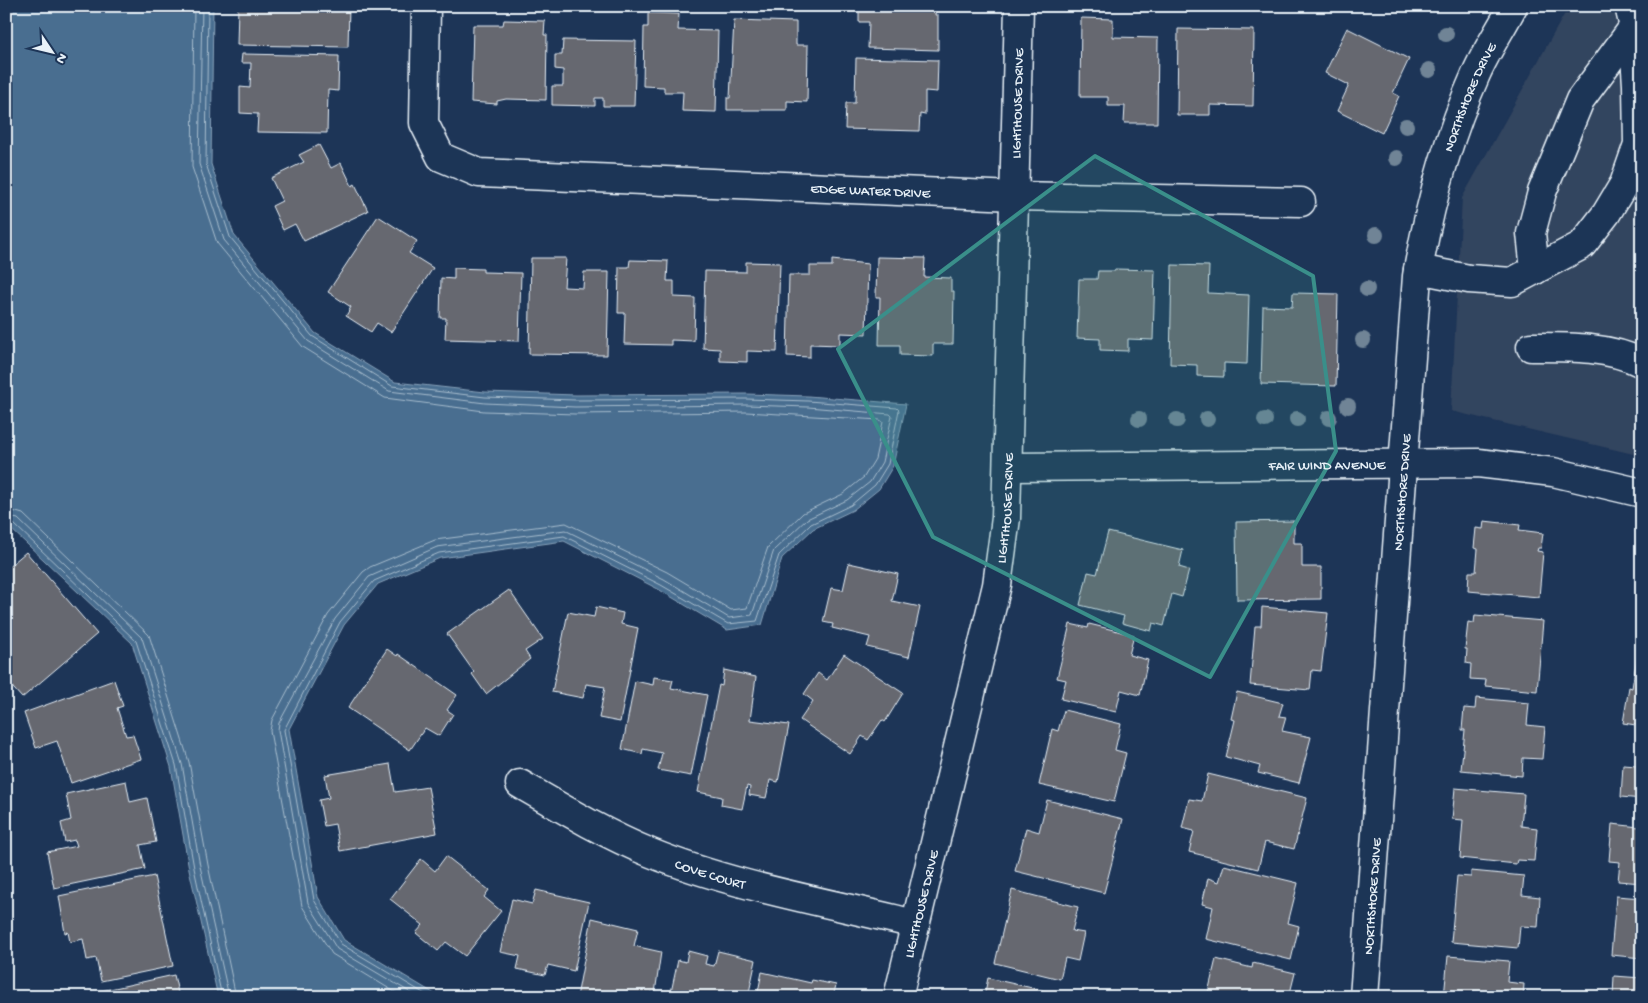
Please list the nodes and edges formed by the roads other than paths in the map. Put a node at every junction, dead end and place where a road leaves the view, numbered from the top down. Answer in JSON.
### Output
{"nodes":[{"id":1,"x":426,"y":6,"type":"edge"},
{"id":2,"x":1019,"y":6,"type":"edge"},
{"id":3,"x":1513,"y":6,"type":"edge"},
{"id":4,"x":1631,"y":17,"type":"edge"},
{"id":5,"x":1015,"y":196,"type":"junction"},
{"id":6,"x":1301,"y":202,"type":"dead end"},
{"id":7,"x":1418,"y":268,"type":"junction"},
{"id":8,"x":1535,"y":270,"type":"junction"},
{"id":9,"x":1530,"y":347,"type":"dead end"},
{"id":10,"x":1642,"y":363,"type":"edge"},
{"id":11,"x":1402,"y":462,"type":"junction"},
{"id":12,"x":1009,"y":467,"type":"junction"},
{"id":13,"x":1642,"y":493,"type":"edge"},
{"id":14,"x":520,"y":784,"type":"dead end"},
{"id":15,"x":915,"y":924,"type":"junction"},
{"id":16,"x":898,"y":997,"type":"edge"},
{"id":17,"x":1364,"y":997,"type":"edge"}],
"edges":[{"from":1,"to":5,"type":"street","name":"EDGE WATER DRIVE"},
{"from":2,"to":5,"type":"street","name":"LIGHTHOUSE DRIVE"},
{"from":3,"to":7,"type":"street","name":"NORTHSHORE DRIVE"},
{"from":4,"to":8,"type":"street"},
{"from":4,"to":8,"type":"street"},
{"from":5,"to":6,"type":"street","name":"EDGE WATER DRIVE"},
{"from":5,"to":12,"type":"street","name":"LIGHTHOUSE DRIVE"},
{"from":7,"to":8,"type":"street"},
{"from":7,"to":11,"type":"street","name":"NORTHSHORE DRIVE"},
{"from":9,"to":10,"type":"street"},
{"from":11,"to":12,"type":"street","name":"FAIR WIND AVENUE"},
{"from":11,"to":13,"type":"street","name":"FAIR WIND AVENUE"},
{"from":11,"to":17,"type":"street","name":"NORTHSHORE DRIVE"},
{"from":12,"to":15,"type":"street","name":"LIGHTHOUSE DRIVE"},
{"from":14,"to":15,"type":"street","name":"COVE COURT"},
{"from":15,"to":16,"type":"street","name":"LIGHTHOUSE DRIVE"}]}
